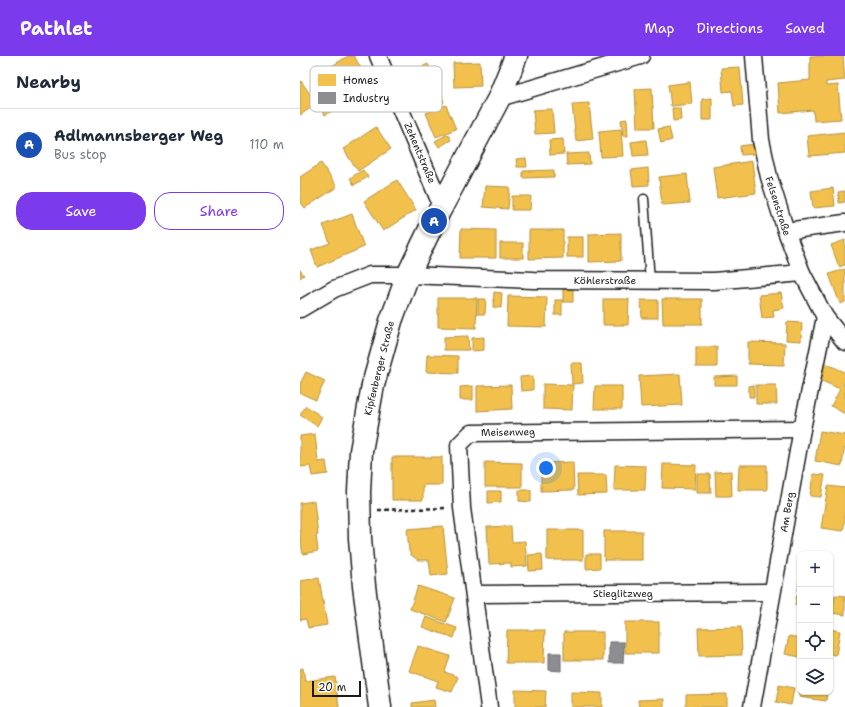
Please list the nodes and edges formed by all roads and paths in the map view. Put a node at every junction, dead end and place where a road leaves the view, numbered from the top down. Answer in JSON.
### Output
{"nodes":[{"id":1,"x":378,"y":56,"type":"edge"},
{"id":2,"x":516,"y":56,"type":"edge"},
{"id":3,"x":641,"y":56,"type":"edge"},
{"id":4,"x":754,"y":56,"type":"edge"},
{"id":5,"x":382,"y":66,"type":"edge"},
{"id":6,"x":499,"y":98,"type":"junction"},
{"id":7,"x":402,"y":112,"type":"edge"},
{"id":8,"x":644,"y":199,"type":"dead end"},
{"id":9,"x":442,"y":206,"type":"junction"},
{"id":10,"x":845,"y":223,"type":"edge"},
{"id":11,"x":786,"y":231,"type":"junction"},
{"id":12,"x":802,"y":273,"type":"junction"},
{"id":13,"x":408,"y":275,"type":"junction"},
{"id":14,"x":650,"y":281,"type":"junction"},
{"id":15,"x":300,"y":309,"type":"edge"},
{"id":16,"x":825,"y":317,"type":"junction"},
{"id":17,"x":845,"y":342,"type":"edge"},
{"id":18,"x":802,"y":429,"type":"junction"},
{"id":19,"x":462,"y":508,"type":"junction"},
{"id":20,"x":378,"y":510,"type":"dead end"},
{"id":21,"x":772,"y":592,"type":"junction"},
{"id":22,"x":474,"y":594,"type":"junction"},
{"id":23,"x":380,"y":707,"type":"edge"},
{"id":24,"x":489,"y":707,"type":"edge"},
{"id":25,"x":752,"y":707,"type":"edge"}],
"edges":[{"from":1,"to":5,"type":"street","name":"Zehentstraße"},
{"from":2,"to":6,"type":"street","name":"Kipfenberger Straße"},
{"from":3,"to":6,"type":"street"},
{"from":4,"to":11,"type":"street","name":"Felsenstraße"},
{"from":6,"to":9,"type":"street","name":"Kipfenberger Straße"},
{"from":7,"to":9,"type":"street","name":"Zehentstraße"},
{"from":8,"to":14,"type":"lane"},
{"from":9,"to":13,"type":"street","name":"Kipfenberger Straße"},
{"from":10,"to":11,"type":"street"},
{"from":11,"to":12,"type":"street","name":"Felsenstraße"},
{"from":12,"to":14,"type":"street","name":"Köhlerstraße"},
{"from":12,"to":16,"type":"street","name":"Felsenstraße"},
{"from":13,"to":14,"type":"street","name":"Köhlerstraße"},
{"from":13,"to":15,"type":"street","name":"Köhlerstraße"},
{"from":13,"to":23,"type":"street","name":"Kipfenberger Straße"},
{"from":16,"to":17,"type":"street","name":"Felsenstraße"},
{"from":16,"to":18,"type":"street","name":"Am Berg"},
{"from":18,"to":19,"type":"street","name":"Meisenweg"},
{"from":18,"to":21,"type":"street","name":"Am Berg"},
{"from":19,"to":20,"type":"path"},
{"from":19,"to":22,"type":"street","name":"Meisenweg"},
{"from":21,"to":22,"type":"street","name":"Stieglitzweg"},
{"from":21,"to":25,"type":"street","name":"Am Berg"},
{"from":22,"to":24,"type":"street","name":"Meisenweg"}]}
